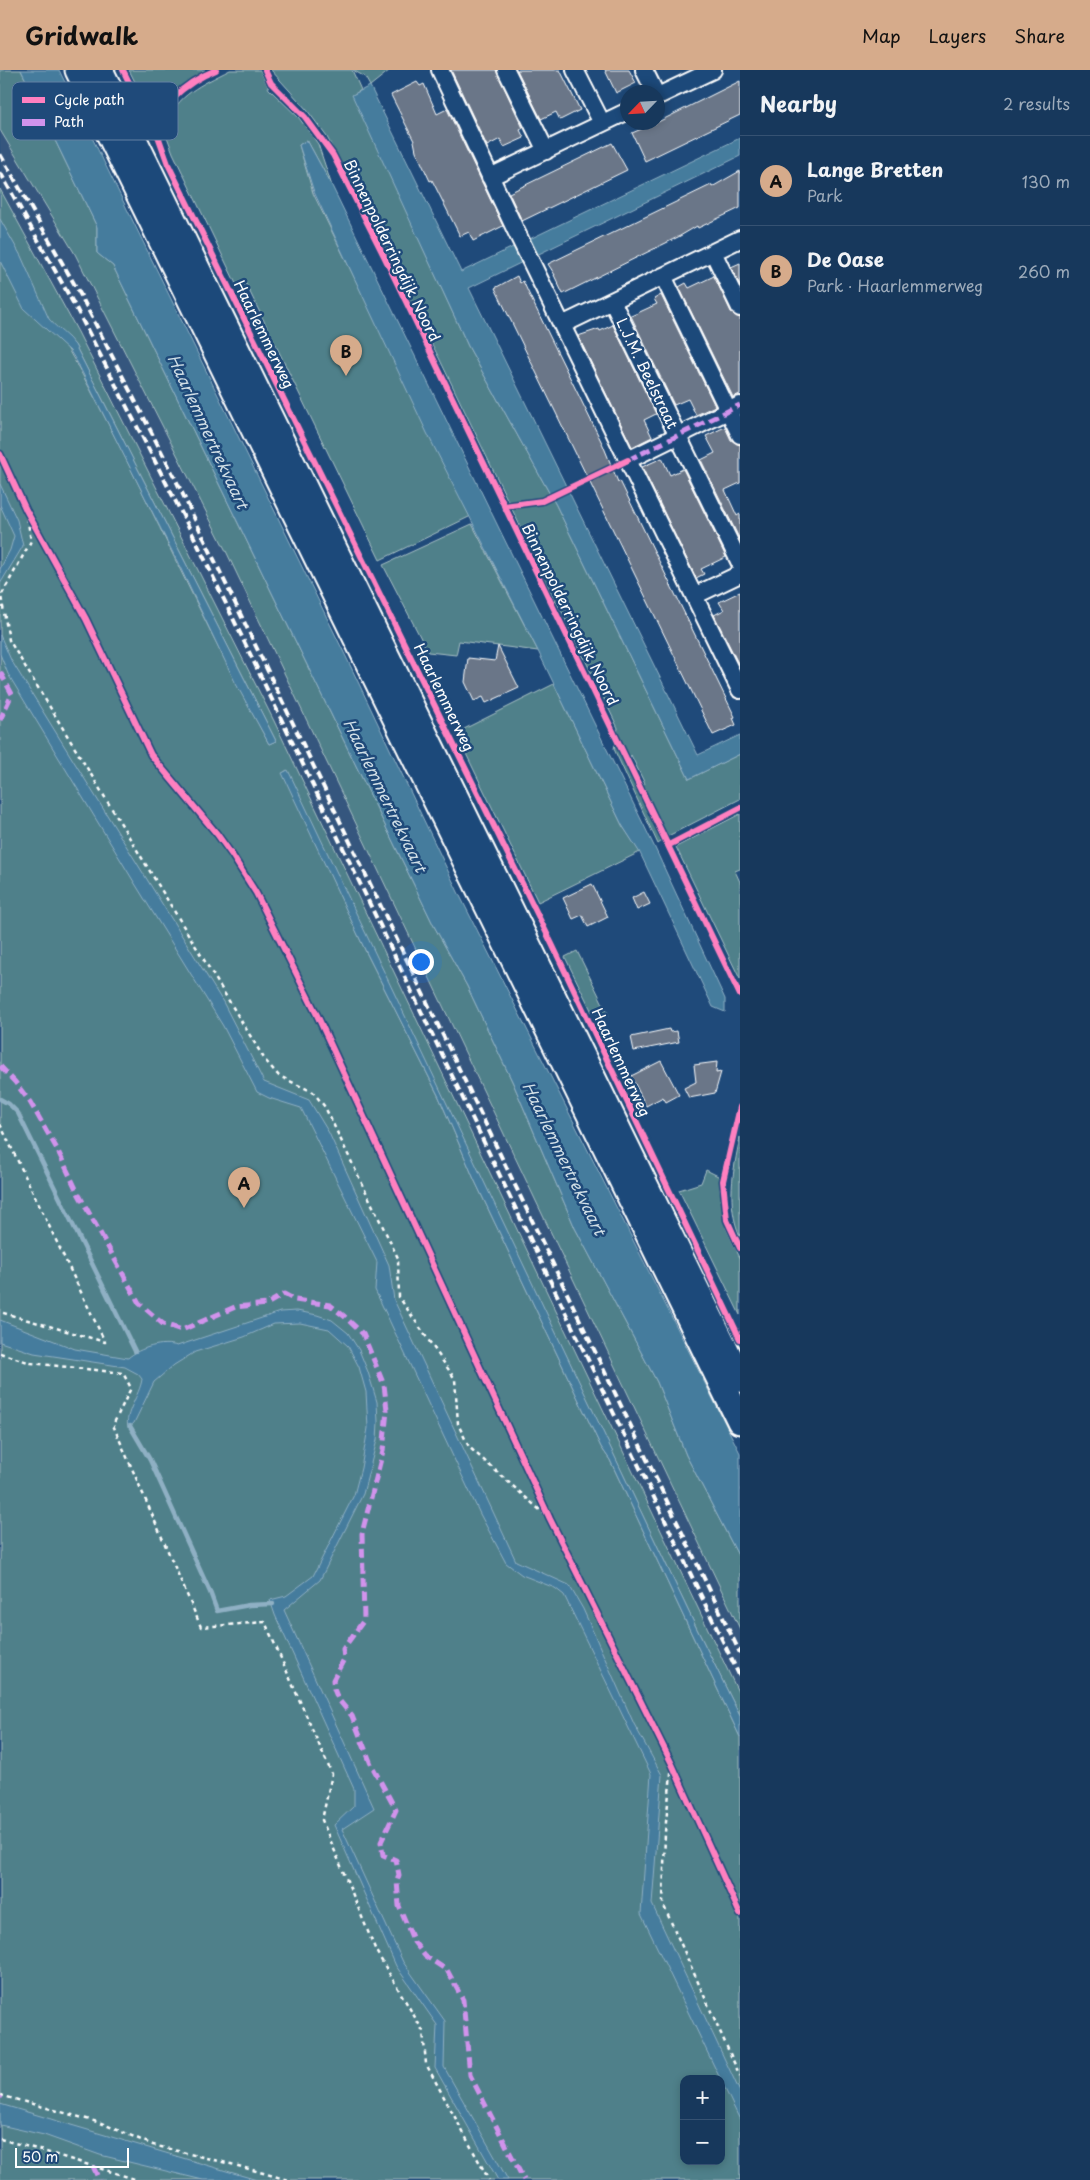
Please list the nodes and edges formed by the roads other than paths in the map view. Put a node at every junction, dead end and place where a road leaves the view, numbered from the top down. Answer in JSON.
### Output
{"nodes":[{"id":1,"x":78,"y":70,"type":"edge"},
{"id":2,"x":100,"y":70,"type":"edge"},
{"id":3,"x":440,"y":70,"type":"edge"},
{"id":4,"x":506,"y":70,"type":"edge"},
{"id":5,"x":575,"y":70,"type":"edge"},
{"id":6,"x":644,"y":70,"type":"edge"},
{"id":7,"x":713,"y":70,"type":"edge"},
{"id":8,"x":84,"y":82,"type":"edge"},
{"id":9,"x":106,"y":82,"type":"edge"},
{"id":10,"x":652,"y":85,"type":"edge"},
{"id":11,"x":665,"y":93,"type":"edge"},
{"id":12,"x":620,"y":115,"type":"edge"},
{"id":13,"x":602,"y":123,"type":"junction"},
{"id":14,"x":112,"y":140,"type":"edge"},
{"id":15,"x":134,"y":140,"type":"edge"},
{"id":16,"x":546,"y":150,"type":"junction"},
{"id":17,"x":490,"y":177,"type":"junction"},
{"id":18,"x":740,"y":239,"type":"edge"},
{"id":19,"x":713,"y":252,"type":"junction"},
{"id":20,"x":663,"y":276,"type":"junction"},
{"id":21,"x":612,"y":301,"type":"junction"},
{"id":22,"x":740,"y":308,"type":"edge"},
{"id":23,"x":562,"y":325,"type":"junction"},
{"id":24,"x":735,"y":418,"type":"edge"},
{"id":25,"x":680,"y":440,"type":"junction"},
{"id":26,"x":628,"y":460,"type":"junction"},
{"id":27,"x":740,"y":563,"type":"edge"},
{"id":28,"x":740,"y":574,"type":"edge"},
{"id":29,"x":694,"y":596,"type":"junction"},
{"id":30,"x":740,"y":690,"type":"edge"},
{"id":31,"x":740,"y":1379,"type":"edge"},
{"id":32,"x":740,"y":1421,"type":"edge"}],
"edges":[{"from":1,"to":8,"type":"main road"},
{"from":2,"to":9,"type":"main road"},
{"from":3,"to":17,"type":"street"},
{"from":4,"to":16,"type":"street"},
{"from":5,"to":13,"type":"street"},
{"from":6,"to":10,"type":"street"},
{"from":7,"to":11,"type":"street"},
{"from":12,"to":13,"type":"street"},
{"from":13,"to":16,"type":"street"},
{"from":14,"to":32,"type":"main road"},
{"from":15,"to":31,"type":"main road"},
{"from":16,"to":17,"type":"street"},
{"from":17,"to":23,"type":"street"},
{"from":18,"to":19,"type":"street","name":"L.J.M. Beelstraat"},
{"from":19,"to":20,"type":"street","name":"L.J.M. Beelstraat"},
{"from":19,"to":22,"type":"street"},
{"from":20,"to":21,"type":"street","name":"L.J.M. Beelstraat"},
{"from":20,"to":24,"type":"street"},
{"from":21,"to":23,"type":"street","name":"L.J.M. Beelstraat"},
{"from":21,"to":25,"type":"street","name":"L.J.M. Beelstraat"},
{"from":23,"to":26,"type":"street"},
{"from":24,"to":25,"type":"street"},
{"from":25,"to":26,"type":"street"},
{"from":25,"to":27,"type":"street","name":"L.J.M. Beelstraat"},
{"from":26,"to":29,"type":"street"},
{"from":28,"to":29,"type":"street"},
{"from":29,"to":30,"type":"street"}]}
